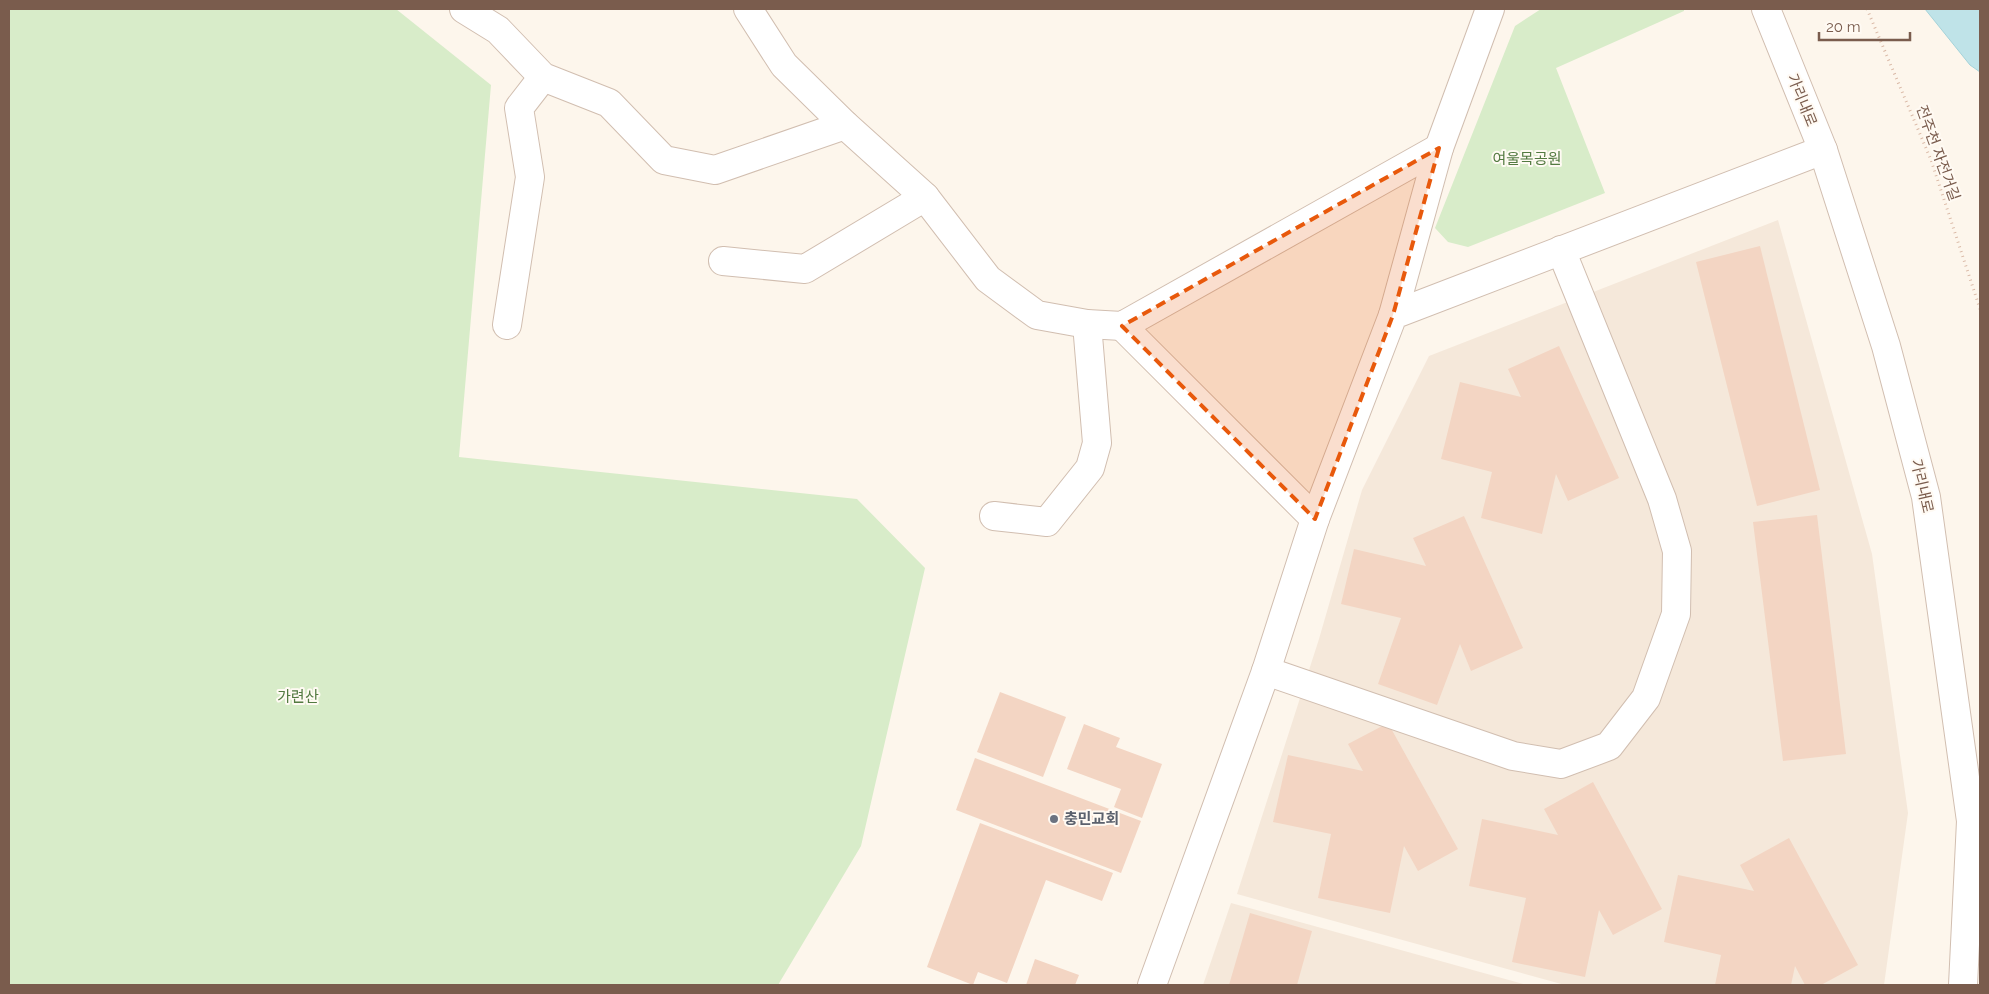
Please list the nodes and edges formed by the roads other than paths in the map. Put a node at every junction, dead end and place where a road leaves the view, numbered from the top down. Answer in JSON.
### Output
{"nodes":[{"id":1,"x":464,"y":9,"type":"edge"},
{"id":2,"x":748,"y":9,"type":"edge"},
{"id":3,"x":1490,"y":9,"type":"edge"},
{"id":4,"x":1766,"y":9,"type":"edge"},
{"id":5,"x":543,"y":77,"type":"junction"},
{"id":6,"x":845,"y":124,"type":"junction"},
{"id":7,"x":1439,"y":148,"type":"junction"},
{"id":8,"x":1823,"y":150,"type":"junction"},
{"id":9,"x":925,"y":197,"type":"junction"},
{"id":10,"x":1561,"y":250,"type":"junction"},
{"id":11,"x":723,"y":261,"type":"dead end"},
{"id":12,"x":1393,"y":315,"type":"junction"},
{"id":13,"x":1086,"y":324,"type":"junction"},
{"id":14,"x":507,"y":325,"type":"dead end"},
{"id":15,"x":1122,"y":326,"type":"junction"},
{"id":16,"x":994,"y":516,"type":"dead end"},
{"id":17,"x":1315,"y":519,"type":"junction"},
{"id":18,"x":1266,"y":671,"type":"junction"},
{"id":19,"x":1152,"y":985,"type":"edge"},
{"id":20,"x":1963,"y":985,"type":"edge"}],
"edges":[{"from":1,"to":5,"type":"street"},
{"from":2,"to":6,"type":"street"},
{"from":3,"to":7,"type":"street"},
{"from":4,"to":8,"type":"street","name":"가리내로"},
{"from":5,"to":6,"type":"street"},
{"from":5,"to":14,"type":"street"},
{"from":6,"to":9,"type":"street"},
{"from":7,"to":12,"type":"street"},
{"from":7,"to":15,"type":"street"},
{"from":8,"to":10,"type":"street"},
{"from":8,"to":20,"type":"street","name":"가리내로"},
{"from":9,"to":11,"type":"street"},
{"from":9,"to":13,"type":"street"},
{"from":10,"to":12,"type":"street"},
{"from":10,"to":18,"type":"street"},
{"from":12,"to":17,"type":"street"},
{"from":13,"to":15,"type":"street"},
{"from":13,"to":16,"type":"street"},
{"from":15,"to":17,"type":"street"},
{"from":17,"to":18,"type":"street"},
{"from":18,"to":19,"type":"street"}]}
